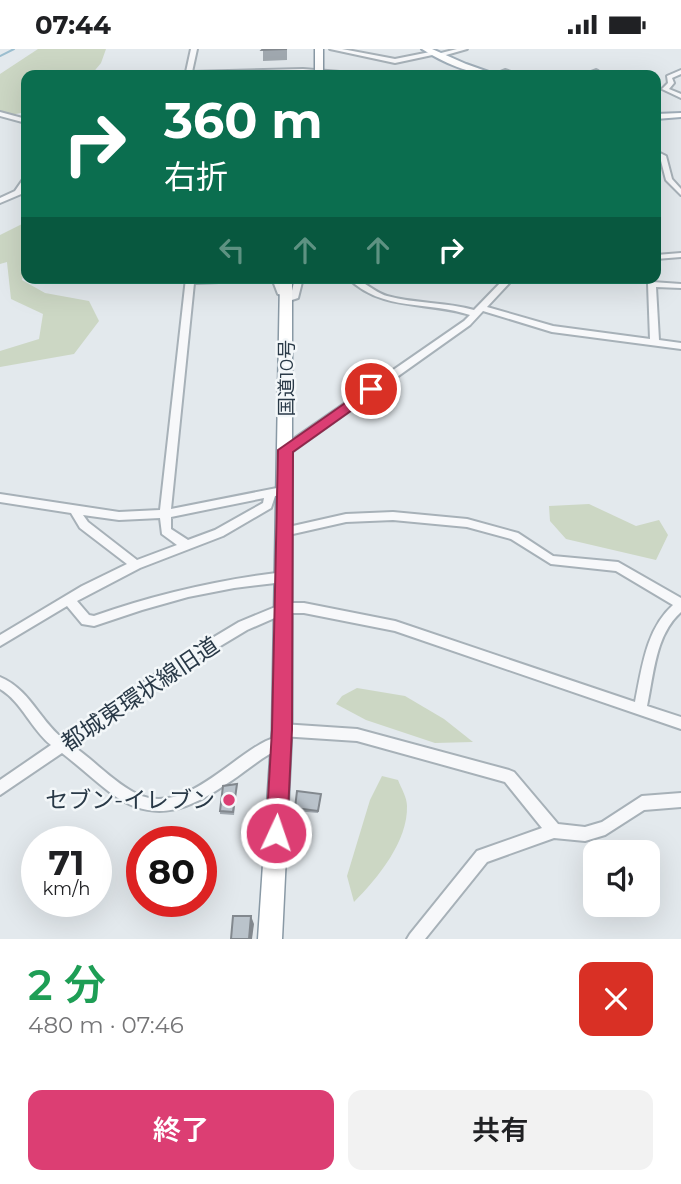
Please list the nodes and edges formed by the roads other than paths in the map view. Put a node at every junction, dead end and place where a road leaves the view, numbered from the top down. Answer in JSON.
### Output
{"nodes":[{"id":1,"x":194,"y":49,"type":"edge"},
{"id":2,"x":319,"y":49,"type":"edge"},
{"id":3,"x":325,"y":49,"type":"edge"},
{"id":4,"x":333,"y":49,"type":"edge"},
{"id":5,"x":426,"y":49,"type":"edge"},
{"id":6,"x":464,"y":49,"type":"edge"},
{"id":7,"x":437,"y":54,"type":"junction"},
{"id":8,"x":190,"y":70,"type":"edge"},
{"id":9,"x":320,"y":70,"type":"edge"},
{"id":10,"x":476,"y":70,"type":"edge"},
{"id":11,"x":681,"y":72,"type":"edge"},
{"id":12,"x":681,"y":96,"type":"edge"},
{"id":13,"x":0,"y":114,"type":"edge"},
{"id":14,"x":681,"y":115,"type":"edge"},
{"id":15,"x":661,"y":117,"type":"edge"},
{"id":16,"x":21,"y":120,"type":"edge"},
{"id":17,"x":661,"y":155,"type":"edge"},
{"id":18,"x":661,"y":180,"type":"edge"},
{"id":19,"x":669,"y":180,"type":"junction"},
{"id":20,"x":21,"y":187,"type":"edge"},
{"id":21,"x":21,"y":192,"type":"edge"},
{"id":22,"x":681,"y":193,"type":"edge"},
{"id":23,"x":17,"y":194,"type":"junction"},
{"id":24,"x":0,"y":201,"type":"edge"},
{"id":25,"x":681,"y":255,"type":"edge"},
{"id":26,"x":661,"y":257,"type":"edge"},
{"id":27,"x":661,"y":283,"type":"edge"},
{"id":28,"x":190,"y":284,"type":"edge"},
{"id":29,"x":298,"y":284,"type":"edge"},
{"id":30,"x":360,"y":284,"type":"edge"},
{"id":31,"x":505,"y":284,"type":"edge"},
{"id":32,"x":648,"y":284,"type":"edge"},
{"id":33,"x":681,"y":286,"type":"edge"},
{"id":34,"x":286,"y":291,"type":"edge"},
{"id":35,"x":480,"y":311,"type":"junction"},
{"id":36,"x":655,"y":342,"type":"junction"},
{"id":37,"x":681,"y":346,"type":"edge"},
{"id":38,"x":286,"y":450,"type":"junction"},
{"id":39,"x":277,"y":492,"type":"junction"},
{"id":40,"x":0,"y":498,"type":"edge"},
{"id":41,"x":75,"y":511,"type":"junction"},
{"id":42,"x":165,"y":514,"type":"junction"},
{"id":43,"x":284,"y":532,"type":"junction"},
{"id":44,"x":186,"y":545,"type":"junction"},
{"id":45,"x":136,"y":565,"type":"junction"},
{"id":46,"x":284,"y":577,"type":"junction"},
{"id":47,"x":70,"y":601,"type":"junction"},
{"id":48,"x":681,"y":605,"type":"edge"},
{"id":49,"x":285,"y":608,"type":"junction"},
{"id":50,"x":0,"y":641,"type":"edge"},
{"id":51,"x":0,"y":683,"type":"edge"},
{"id":52,"x":640,"y":709,"type":"junction"},
{"id":53,"x":681,"y":723,"type":"edge"},
{"id":54,"x":282,"y":736,"type":"junction"},
{"id":55,"x":64,"y":744,"type":"junction"},
{"id":56,"x":0,"y":787,"type":"edge"},
{"id":57,"x":681,"y":800,"type":"edge"},
{"id":58,"x":554,"y":831,"type":"junction"},
{"id":59,"x":270,"y":939,"type":"edge"},
{"id":60,"x":415,"y":939,"type":"edge"}],
"edges":[{"from":1,"to":8,"type":"street"},
{"from":2,"to":3,"type":"street"},
{"from":2,"to":9,"type":"highway"},
{"from":4,"to":7,"type":"street"},
{"from":5,"to":7,"type":"main road"},
{"from":6,"to":7,"type":"street"},
{"from":7,"to":10,"type":"main road"},
{"from":11,"to":12,"type":"street"},
{"from":13,"to":16,"type":"street"},
{"from":14,"to":15,"type":"main road"},
{"from":17,"to":19,"type":"street"},
{"from":18,"to":19,"type":"street"},
{"from":19,"to":22,"type":"street"},
{"from":20,"to":23,"type":"street"},
{"from":21,"to":23,"type":"street"},
{"from":23,"to":24,"type":"street"},
{"from":25,"to":26,"type":"street"},
{"from":27,"to":33,"type":"street"},
{"from":28,"to":42,"type":"street"},
{"from":29,"to":34,"type":"street"},
{"from":30,"to":35,"type":"street"},
{"from":31,"to":35,"type":"street"},
{"from":32,"to":36,"type":"street"},
{"from":34,"to":38,"type":"highway","name":"国道10号"},
{"from":35,"to":36,"type":"street"},
{"from":35,"to":38,"type":"street"},
{"from":36,"to":37,"type":"street"},
{"from":38,"to":39,"type":"highway","name":"国道10号"},
{"from":39,"to":42,"type":"street"},
{"from":39,"to":43,"type":"highway","name":"国道10号"},
{"from":39,"to":44,"type":"street"},
{"from":40,"to":41,"type":"street"},
{"from":41,"to":42,"type":"street"},
{"from":41,"to":45,"type":"street"},
{"from":42,"to":44,"type":"street"},
{"from":43,"to":46,"type":"highway","name":"国道10号"},
{"from":43,"to":48,"type":"street"},
{"from":44,"to":45,"type":"street"},
{"from":45,"to":47,"type":"street"},
{"from":46,"to":47,"type":"street"},
{"from":46,"to":49,"type":"highway","name":"国道10号"},
{"from":47,"to":50,"type":"street"},
{"from":48,"to":52,"type":"street"},
{"from":49,"to":52,"type":"street"},
{"from":49,"to":54,"type":"highway","name":"国道10号"},
{"from":49,"to":55,"type":"street","name":"都城東環状線旧道"},
{"from":51,"to":55,"type":"street"},
{"from":52,"to":53,"type":"street"},
{"from":54,"to":55,"type":"street"},
{"from":54,"to":58,"type":"street"},
{"from":54,"to":59,"type":"highway","name":"国道10号"},
{"from":55,"to":56,"type":"street","name":"都城東環状線旧道"},
{"from":57,"to":58,"type":"street"},
{"from":58,"to":60,"type":"street"}]}
